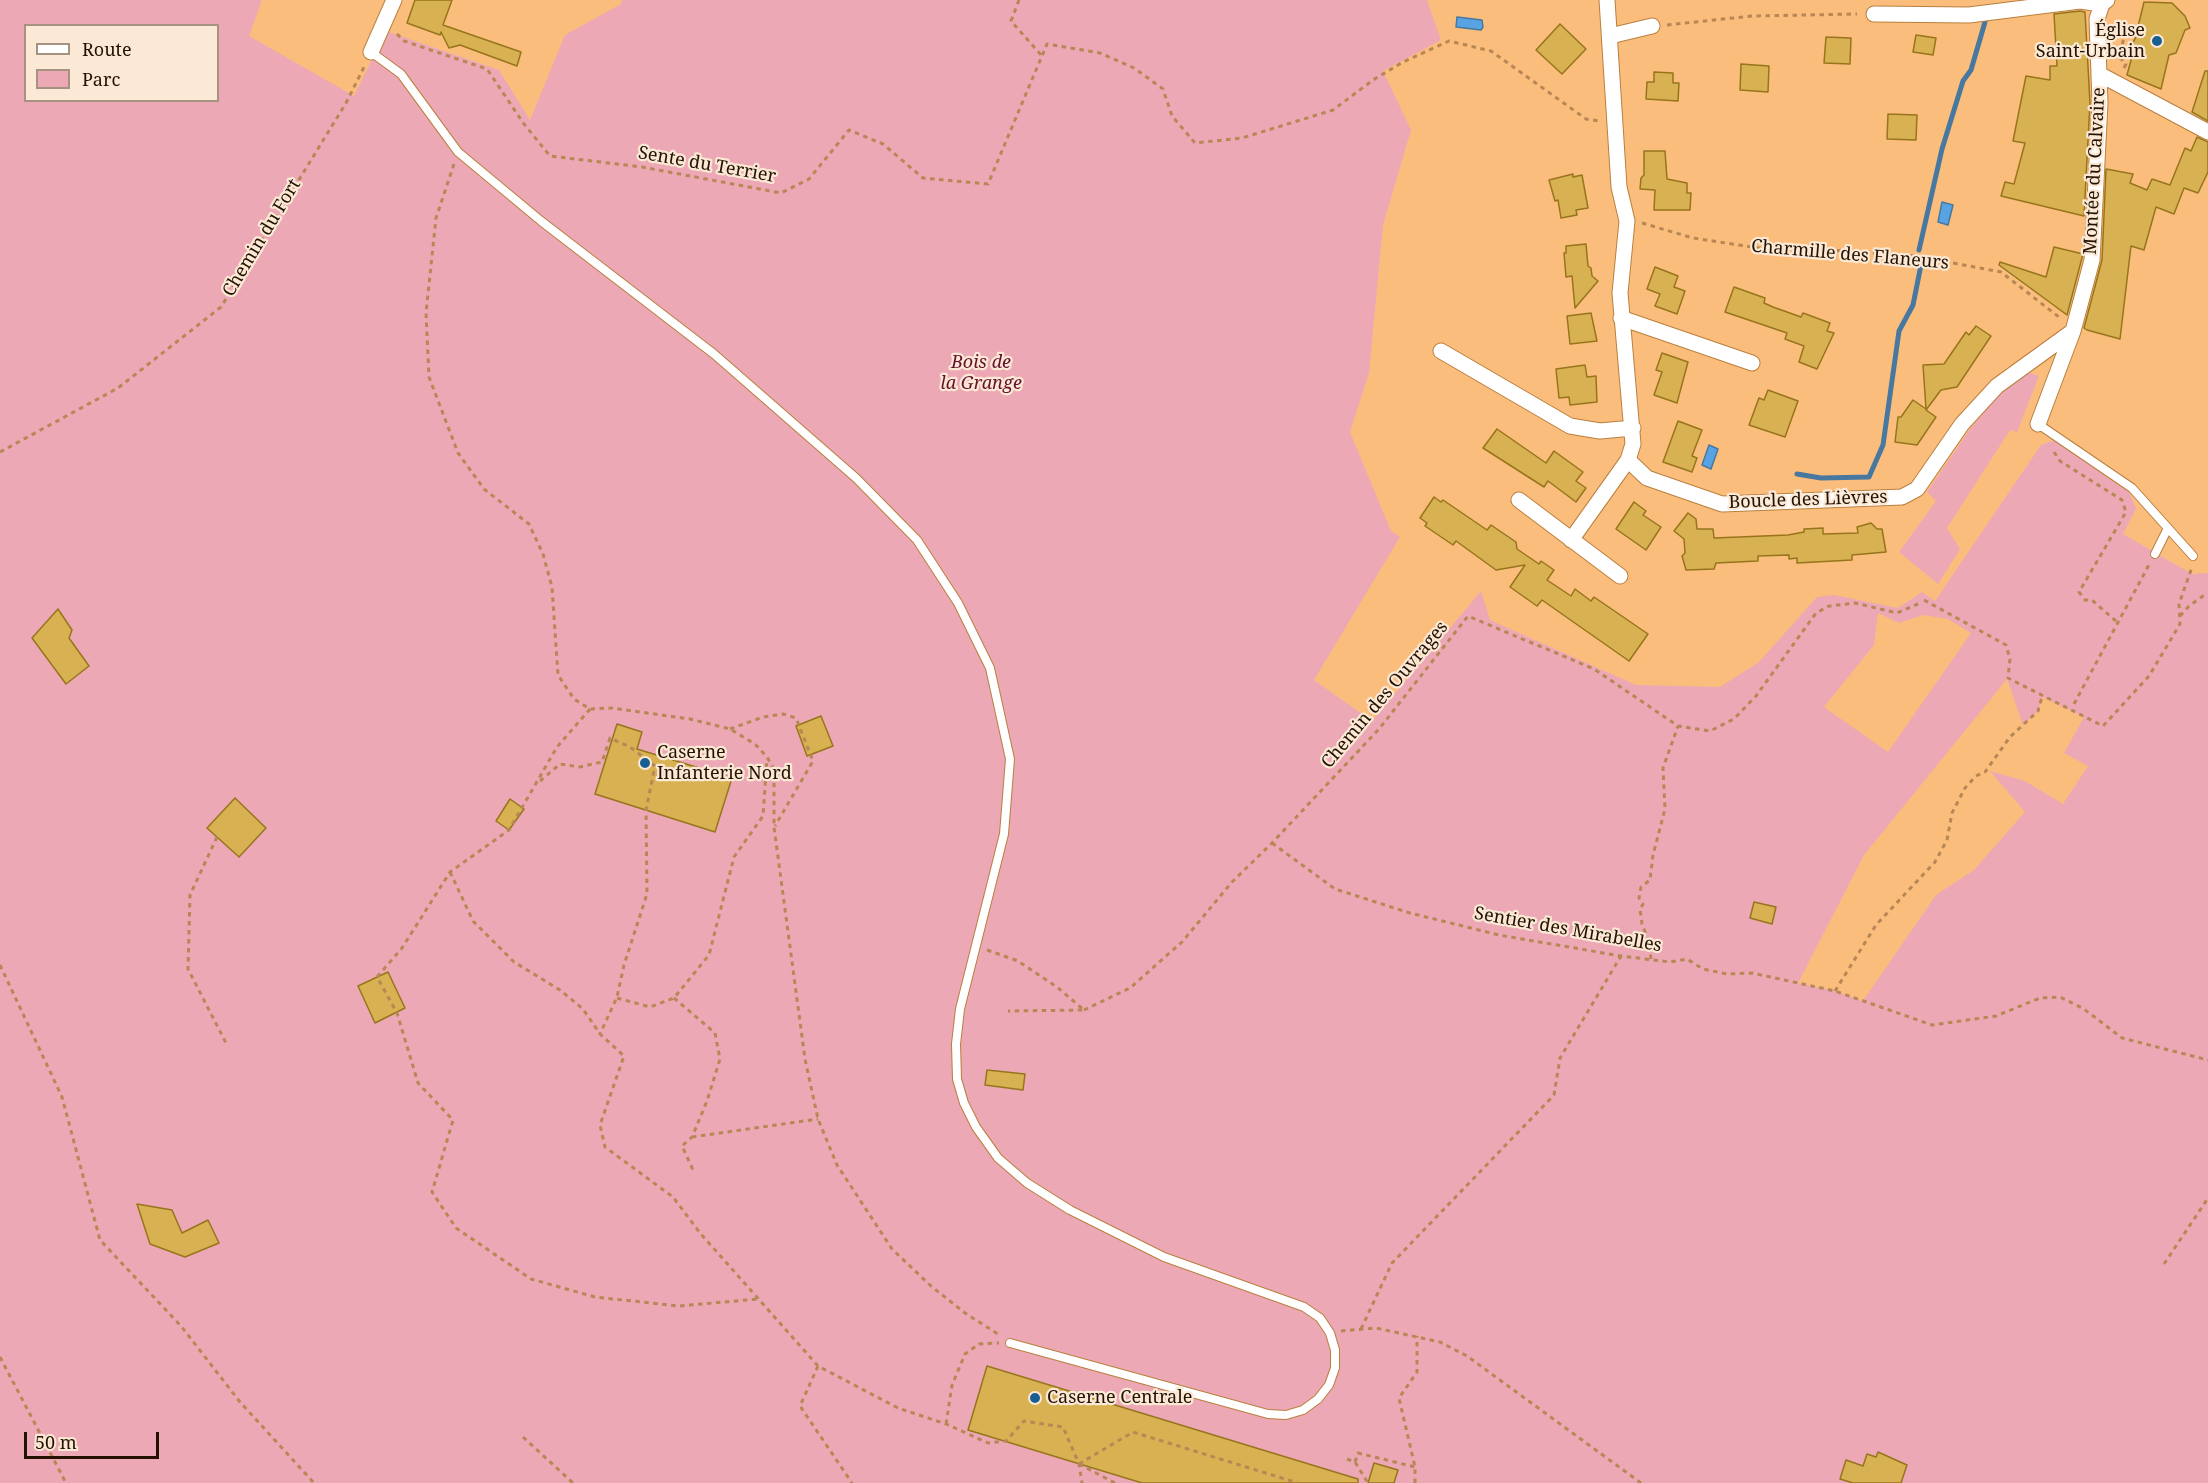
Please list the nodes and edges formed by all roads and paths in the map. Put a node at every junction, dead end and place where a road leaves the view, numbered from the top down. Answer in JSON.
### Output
{"nodes":[{"id":1,"x":394,"y":0,"type":"edge"},
{"id":2,"x":1019,"y":0,"type":"edge"},
{"id":3,"x":1607,"y":0,"type":"edge"},
{"id":4,"x":2102,"y":8,"type":"edge"},
{"id":5,"x":1874,"y":14,"type":"joint"},
{"id":6,"x":386,"y":21,"type":"junction"},
{"id":7,"x":2132,"y":24,"type":"dead end"},
{"id":8,"x":1652,"y":26,"type":"joint"},
{"id":9,"x":1610,"y":36,"type":"junction"},
{"id":10,"x":371,"y":52,"type":"junction"},
{"id":11,"x":1042,"y":56,"type":"junction"},
{"id":12,"x":2099,"y":74,"type":"junction"},
{"id":13,"x":2118,"y":84,"type":"junction"},
{"id":14,"x":1614,"y":123,"type":"junction"},
{"id":15,"x":2208,"y":132,"type":"edge"},
{"id":16,"x":458,"y":152,"type":"junction"},
{"id":17,"x":1643,"y":223,"type":"dead end"},
{"id":18,"x":1621,"y":318,"type":"junction"},
{"id":19,"x":2073,"y":331,"type":"junction"},
{"id":20,"x":1441,"y":351,"type":"dead end"},
{"id":21,"x":1752,"y":363,"type":"dead end"},
{"id":22,"x":2038,"y":423,"type":"joint"},
{"id":23,"x":1633,"y":428,"type":"junction"},
{"id":24,"x":2048,"y":442,"type":"dead end"},
{"id":25,"x":0,"y":452,"type":"edge"},
{"id":26,"x":1628,"y":460,"type":"junction"},
{"id":27,"x":1519,"y":500,"type":"dead end"},
{"id":28,"x":2168,"y":528,"type":"junction"},
{"id":29,"x":1571,"y":540,"type":"junction"},
{"id":30,"x":2155,"y":554,"type":"joint"},
{"id":31,"x":2193,"y":556,"type":"joint"},
{"id":32,"x":1620,"y":576,"type":"dead end"},
{"id":33,"x":2208,"y":596,"type":"edge"},
{"id":34,"x":2180,"y":616,"type":"junction"},
{"id":35,"x":2118,"y":623,"type":"junction"},
{"id":36,"x":2042,"y":697,"type":"junction"},
{"id":37,"x":2074,"y":704,"type":"dead end"},
{"id":38,"x":590,"y":709,"type":"junction"},
{"id":39,"x":1678,"y":726,"type":"junction"},
{"id":40,"x":730,"y":729,"type":"junction"},
{"id":41,"x":767,"y":757,"type":"junction"},
{"id":42,"x":538,"y":782,"type":"junction"},
{"id":43,"x":774,"y":827,"type":"junction"},
{"id":44,"x":217,"y":837,"type":"dead end"},
{"id":45,"x":1272,"y":843,"type":"junction"},
{"id":46,"x":450,"y":872,"type":"junction"},
{"id":47,"x":977,"y":947,"type":"junction"},
{"id":48,"x":1621,"y":956,"type":"junction"},
{"id":49,"x":1651,"y":959,"type":"junction"},
{"id":50,"x":0,"y":965,"type":"edge"},
{"id":51,"x":1835,"y":991,"type":"junction"},
{"id":52,"x":617,"y":997,"type":"junction"},
{"id":53,"x":674,"y":998,"type":"junction"},
{"id":54,"x":1084,"y":1010,"type":"junction"},
{"id":55,"x":1008,"y":1011,"type":"dead end"},
{"id":56,"x":600,"y":1034,"type":"junction"},
{"id":57,"x":226,"y":1043,"type":"dead end"},
{"id":58,"x":2208,"y":1060,"type":"edge"},
{"id":59,"x":818,"y":1119,"type":"junction"},
{"id":60,"x":692,"y":1137,"type":"junction"},
{"id":61,"x":694,"y":1172,"type":"dead end"},
{"id":62,"x":2208,"y":1198,"type":"edge"},
{"id":63,"x":2164,"y":1264,"type":"dead end"},
{"id":64,"x":758,"y":1299,"type":"junction"},
{"id":65,"x":1361,"y":1329,"type":"junction"},
{"id":66,"x":1330,"y":1333,"type":"junction"},
{"id":67,"x":1417,"y":1336,"type":"junction"},
{"id":68,"x":1010,"y":1343,"type":"junction"},
{"id":69,"x":0,"y":1357,"type":"edge"},
{"id":70,"x":818,"y":1366,"type":"junction"},
{"id":71,"x":946,"y":1424,"type":"junction"},
{"id":72,"x":523,"y":1437,"type":"dead end"},
{"id":73,"x":1347,"y":1459,"type":"dead end"},
{"id":74,"x":1355,"y":1462,"type":"junction"},
{"id":75,"x":1079,"y":1464,"type":"junction"},
{"id":76,"x":1414,"y":1467,"type":"junction"},
{"id":77,"x":66,"y":1483,"type":"edge"},
{"id":78,"x":314,"y":1483,"type":"edge"},
{"id":79,"x":573,"y":1483,"type":"edge"},
{"id":80,"x":852,"y":1483,"type":"edge"},
{"id":81,"x":1082,"y":1483,"type":"edge"},
{"id":82,"x":1115,"y":1483,"type":"edge"},
{"id":83,"x":1298,"y":1483,"type":"edge"},
{"id":84,"x":1368,"y":1483,"type":"edge"},
{"id":85,"x":1415,"y":1483,"type":"edge"},
{"id":86,"x":1641,"y":1483,"type":"edge"}],
"edges":[{"from":1,"to":6,"type":"street"},
{"from":2,"to":11,"type":"path"},
{"from":3,"to":9,"type":"street"},
{"from":4,"to":5,"type":"street"},
{"from":4,"to":12,"type":"street","name":"Montée du Calvaire"},
{"from":5,"to":8,"type":"path"},
{"from":6,"to":10,"type":"street"},
{"from":6,"to":11,"type":"path","name":"Sente du Terrier"},
{"from":7,"to":13,"type":"path"},
{"from":8,"to":9,"type":"street"},
{"from":9,"to":14,"type":"street"},
{"from":10,"to":16,"type":"lane"},
{"from":10,"to":25,"type":"path","name":"Chemin du Fort"},
{"from":11,"to":14,"type":"path"},
{"from":12,"to":13,"type":"street"},
{"from":12,"to":19,"type":"street","name":"Montée du Calvaire"},
{"from":13,"to":15,"type":"street"},
{"from":14,"to":18,"type":"street"},
{"from":16,"to":38,"type":"path"},
{"from":16,"to":47,"type":"lane"},
{"from":17,"to":19,"type":"path","name":"Charmille des Flaneurs"},
{"from":18,"to":21,"type":"street"},
{"from":18,"to":23,"type":"street"},
{"from":19,"to":22,"type":"street","name":"Montée du Calvaire"},
{"from":19,"to":26,"type":"street","name":"Boucle des Lièvres"},
{"from":20,"to":23,"type":"street"},
{"from":22,"to":28,"type":"lane"},
{"from":23,"to":26,"type":"street"},
{"from":24,"to":35,"type":"path"},
{"from":26,"to":29,"type":"street"},
{"from":27,"to":29,"type":"street"},
{"from":28,"to":30,"type":"lane"},
{"from":28,"to":31,"type":"lane"},
{"from":29,"to":32,"type":"street"},
{"from":30,"to":35,"type":"path"},
{"from":31,"to":34,"type":"path"},
{"from":33,"to":34,"type":"path"},
{"from":34,"to":36,"type":"path"},
{"from":35,"to":37,"type":"path"},
{"from":36,"to":39,"type":"path","name":"Chemin des Ouvrages"},
{"from":36,"to":51,"type":"path"},
{"from":38,"to":40,"type":"path"},
{"from":38,"to":42,"type":"path"},
{"from":39,"to":45,"type":"path","name":"Chemin des Ouvrages"},
{"from":39,"to":49,"type":"path"},
{"from":40,"to":41,"type":"path"},
{"from":40,"to":43,"type":"path"},
{"from":41,"to":43,"type":"path"},
{"from":41,"to":53,"type":"path"},
{"from":42,"to":46,"type":"path"},
{"from":42,"to":52,"type":"path"},
{"from":43,"to":59,"type":"path"},
{"from":44,"to":57,"type":"path"},
{"from":45,"to":48,"type":"path","name":"Sentier des Mirabelles"},
{"from":45,"to":54,"type":"path","name":"Chemin des Ouvrages"},
{"from":46,"to":56,"type":"path"},
{"from":46,"to":64,"type":"path"},
{"from":47,"to":54,"type":"path"},
{"from":47,"to":66,"type":"lane"},
{"from":48,"to":49,"type":"path","name":"Sentier des Mirabelles"},
{"from":48,"to":65,"type":"path"},
{"from":49,"to":51,"type":"path","name":"Sentier des Mirabelles"},
{"from":50,"to":78,"type":"path"},
{"from":51,"to":58,"type":"path","name":"Sentier des Mirabelles"},
{"from":52,"to":53,"type":"path"},
{"from":52,"to":56,"type":"path"},
{"from":53,"to":60,"type":"path"},
{"from":54,"to":55,"type":"path"},
{"from":56,"to":64,"type":"path"},
{"from":59,"to":60,"type":"path"},
{"from":59,"to":68,"type":"path"},
{"from":60,"to":61,"type":"path"},
{"from":62,"to":63,"type":"path"},
{"from":64,"to":70,"type":"path"},
{"from":65,"to":66,"type":"path"},
{"from":65,"to":67,"type":"path"},
{"from":66,"to":68,"type":"lane"},
{"from":67,"to":76,"type":"path"},
{"from":67,"to":86,"type":"path"},
{"from":68,"to":71,"type":"path"},
{"from":69,"to":77,"type":"path"},
{"from":70,"to":71,"type":"path"},
{"from":70,"to":80,"type":"path"},
{"from":71,"to":75,"type":"path"},
{"from":72,"to":79,"type":"path"},
{"from":73,"to":74,"type":"path"},
{"from":74,"to":76,"type":"path"},
{"from":74,"to":84,"type":"path"},
{"from":75,"to":81,"type":"path"},
{"from":75,"to":82,"type":"path"},
{"from":75,"to":83,"type":"path"},
{"from":76,"to":85,"type":"path"}]}
